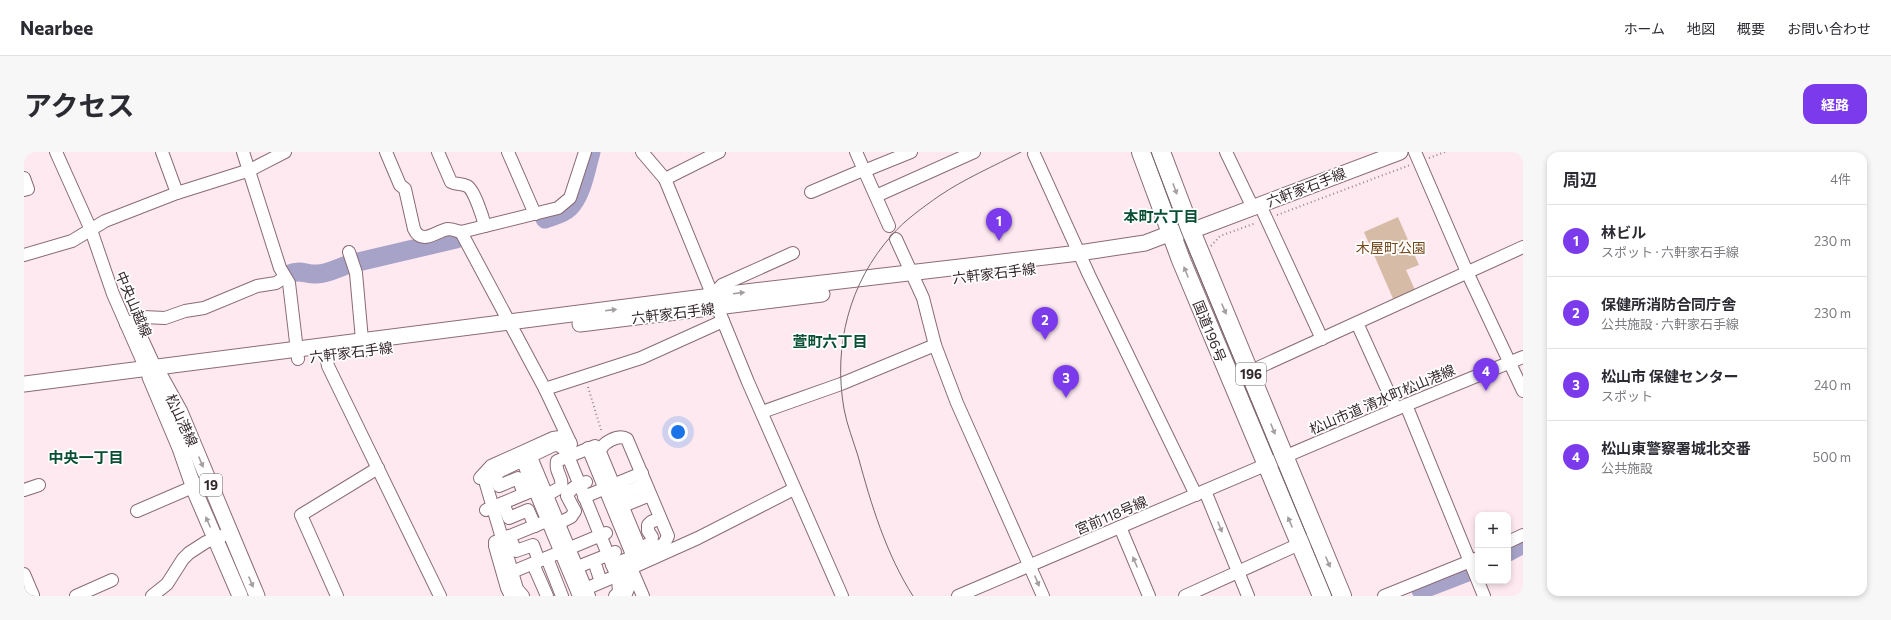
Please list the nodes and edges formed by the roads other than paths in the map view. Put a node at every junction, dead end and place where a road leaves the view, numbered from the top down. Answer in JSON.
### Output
{"nodes":[{"id":1,"x":56,"y":152,"type":"edge"},
{"id":2,"x":162,"y":152,"type":"edge"},
{"id":3,"x":244,"y":152,"type":"edge"},
{"id":4,"x":286,"y":152,"type":"edge"},
{"id":5,"x":386,"y":152,"type":"edge"},
{"id":6,"x":438,"y":152,"type":"edge"},
{"id":7,"x":508,"y":152,"type":"edge"},
{"id":8,"x":642,"y":152,"type":"edge"},
{"id":9,"x":719,"y":152,"type":"edge"},
{"id":10,"x":856,"y":152,"type":"edge"},
{"id":11,"x":911,"y":152,"type":"edge"},
{"id":12,"x":974,"y":152,"type":"edge"},
{"id":13,"x":1141,"y":152,"type":"edge"},
{"id":14,"x":1226,"y":152,"type":"edge"},
{"id":15,"x":1400,"y":152,"type":"edge"},
{"id":16,"x":1164,"y":153,"type":"edge"},
{"id":17,"x":1034,"y":154,"type":"dead end"},
{"id":18,"x":582,"y":155,"type":"edge"},
{"id":19,"x":705,"y":155,"type":"edge"},
{"id":20,"x":1417,"y":157,"type":"edge"},
{"id":21,"x":250,"y":170,"type":"junction"},
{"id":22,"x":864,"y":170,"type":"junction"},
{"id":23,"x":24,"y":178,"type":"edge"},
{"id":24,"x":665,"y":179,"type":"junction"},
{"id":25,"x":24,"y":190,"type":"edge"},
{"id":26,"x":811,"y":192,"type":"dead end"},
{"id":27,"x":177,"y":193,"type":"junction"},
{"id":28,"x":876,"y":196,"type":"junction"},
{"id":29,"x":1257,"y":206,"type":"junction"},
{"id":30,"x":535,"y":214,"type":"junction"},
{"id":31,"x":485,"y":226,"type":"junction"},
{"id":32,"x":889,"y":226,"type":"dead end"},
{"id":33,"x":1191,"y":231,"type":"junction"},
{"id":34,"x":460,"y":232,"type":"junction"},
{"id":35,"x":93,"y":235,"type":"junction"},
{"id":36,"x":1173,"y":238,"type":"junction"},
{"id":37,"x":896,"y":239,"type":"dead end"},
{"id":38,"x":1523,"y":247,"type":"edge"},
{"id":39,"x":349,"y":252,"type":"dead end"},
{"id":40,"x":793,"y":253,"type":"dead end"},
{"id":41,"x":24,"y":255,"type":"edge"},
{"id":42,"x":1081,"y":258,"type":"junction"},
{"id":43,"x":1467,"y":272,"type":"junction"},
{"id":44,"x":285,"y":277,"type":"junction"},
{"id":45,"x":914,"y":277,"type":"junction"},
{"id":46,"x":714,"y":302,"type":"junction"},
{"id":47,"x":722,"y":322,"type":"junction"},
{"id":48,"x":130,"y":323,"type":"junction"},
{"id":49,"x":1357,"y":324,"type":"junction"},
{"id":50,"x":513,"y":327,"type":"junction"},
{"id":51,"x":1322,"y":339,"type":"junction"},
{"id":52,"x":935,"y":345,"type":"junction"},
{"id":53,"x":363,"y":346,"type":"junction"},
{"id":54,"x":324,"y":351,"type":"junction"},
{"id":55,"x":297,"y":354,"type":"junction"},
{"id":56,"x":1523,"y":357,"type":"edge"},
{"id":57,"x":1508,"y":362,"type":"junction"},
{"id":58,"x":153,"y":372,"type":"junction"},
{"id":59,"x":1250,"y":372,"type":"junction"},
{"id":60,"x":1231,"y":380,"type":"junction"},
{"id":61,"x":24,"y":384,"type":"edge"},
{"id":62,"x":545,"y":389,"type":"junction"},
{"id":63,"x":1523,"y":391,"type":"edge"},
{"id":64,"x":24,"y":394,"type":"edge"},
{"id":65,"x":1401,"y":407,"type":"junction"},
{"id":66,"x":762,"y":412,"type":"junction"},
{"id":67,"x":570,"y":442,"type":"junction"},
{"id":68,"x":601,"y":447,"type":"junction"},
{"id":69,"x":588,"y":448,"type":"junction"},
{"id":70,"x":525,"y":455,"type":"junction"},
{"id":71,"x":571,"y":455,"type":"junction"},
{"id":72,"x":1275,"y":461,"type":"junction"},
{"id":73,"x":378,"y":468,"type":"junction"},
{"id":74,"x":642,"y":473,"type":"junction"},
{"id":75,"x":495,"y":474,"type":"junction"},
{"id":76,"x":208,"y":480,"type":"junction"},
{"id":77,"x":583,"y":483,"type":"junction"},
{"id":78,"x":39,"y":485,"type":"dead end"},
{"id":79,"x":613,"y":485,"type":"junction"},
{"id":80,"x":193,"y":486,"type":"junction"},
{"id":81,"x":794,"y":489,"type":"junction"},
{"id":82,"x":24,"y":490,"type":"edge"},
{"id":83,"x":537,"y":491,"type":"junction"},
{"id":84,"x":1201,"y":493,"type":"junction"},
{"id":85,"x":588,"y":496,"type":"junction"},
{"id":86,"x":648,"y":496,"type":"junction"},
{"id":87,"x":623,"y":506,"type":"junction"},
{"id":88,"x":494,"y":507,"type":"junction"},
{"id":89,"x":137,"y":511,"type":"dead end"},
{"id":90,"x":554,"y":520,"type":"junction"},
{"id":91,"x":535,"y":526,"type":"junction"},
{"id":92,"x":1120,"y":527,"type":"junction"},
{"id":93,"x":230,"y":533,"type":"junction"},
{"id":94,"x":603,"y":534,"type":"junction"},
{"id":95,"x":1523,"y":535,"type":"edge"},
{"id":96,"x":1317,"y":536,"type":"junction"},
{"id":97,"x":215,"y":539,"type":"junction"},
{"id":98,"x":502,"y":539,"type":"junction"},
{"id":99,"x":1511,"y":541,"type":"edge"},
{"id":100,"x":1300,"y":543,"type":"junction"},
{"id":101,"x":565,"y":550,"type":"junction"},
{"id":102,"x":638,"y":553,"type":"junction"},
{"id":103,"x":1474,"y":560,"type":"edge"},
{"id":104,"x":540,"y":561,"type":"junction"},
{"id":105,"x":616,"y":565,"type":"junction"},
{"id":106,"x":1030,"y":566,"type":"junction"},
{"id":107,"x":573,"y":569,"type":"junction"},
{"id":108,"x":1238,"y":572,"type":"junction"},
{"id":109,"x":24,"y":574,"type":"edge"},
{"id":110,"x":508,"y":574,"type":"junction"},
{"id":111,"x":600,"y":575,"type":"edge"},
{"id":112,"x":112,"y":580,"type":"dead end"},
{"id":113,"x":582,"y":590,"type":"edge"},
{"id":114,"x":31,"y":595,"type":"edge"},
{"id":115,"x":76,"y":596,"type":"edge"},
{"id":116,"x":152,"y":596,"type":"edge"},
{"id":117,"x":240,"y":596,"type":"edge"},
{"id":118,"x":257,"y":596,"type":"edge"},
{"id":119,"x":337,"y":596,"type":"edge"},
{"id":120,"x":440,"y":596,"type":"edge"},
{"id":121,"x":511,"y":596,"type":"edge"},
{"id":122,"x":523,"y":596,"type":"edge"},
{"id":123,"x":546,"y":596,"type":"edge"},
{"id":124,"x":562,"y":596,"type":"edge"},
{"id":125,"x":626,"y":596,"type":"edge"},
{"id":126,"x":643,"y":596,"type":"edge"},
{"id":127,"x":842,"y":596,"type":"edge"},
{"id":128,"x":958,"y":596,"type":"edge"},
{"id":129,"x":1043,"y":596,"type":"edge"},
{"id":130,"x":1149,"y":596,"type":"edge"},
{"id":131,"x":1185,"y":596,"type":"edge"},
{"id":132,"x":1248,"y":596,"type":"edge"},
{"id":133,"x":1322,"y":596,"type":"edge"},
{"id":134,"x":1342,"y":596,"type":"edge"},
{"id":135,"x":1384,"y":596,"type":"edge"},
{"id":136,"x":1484,"y":596,"type":"edge"}],
"edges":[{"from":1,"to":35,"type":"street","name":"中央山越線"},
{"from":2,"to":27,"type":"street"},
{"from":3,"to":21,"type":"street"},
{"from":4,"to":21,"type":"street"},
{"from":5,"to":34,"type":"street"},
{"from":6,"to":31,"type":"street"},
{"from":7,"to":30,"type":"street"},
{"from":8,"to":24,"type":"street"},
{"from":9,"to":19,"type":"street"},
{"from":10,"to":22,"type":"street"},
{"from":11,"to":22,"type":"street"},
{"from":12,"to":28,"type":"street"},
{"from":13,"to":36,"type":"highway","name":"国道196号","number":"196"},
{"from":14,"to":29,"type":"street"},
{"from":15,"to":29,"type":"main road","name":"六軒家石手線"},
{"from":16,"to":33,"type":"highway","name":"国道196号","number":"196","one_way":true},
{"from":17,"to":42,"type":"street"},
{"from":18,"to":30,"type":"street"},
{"from":19,"to":24,"type":"street"},
{"from":20,"to":43,"type":"street"},
{"from":21,"to":27,"type":"street"},
{"from":21,"to":44,"type":"street"},
{"from":22,"to":26,"type":"street"},
{"from":22,"to":28,"type":"street"},
{"from":23,"to":25,"type":"street"},
{"from":24,"to":46,"type":"street"},
{"from":27,"to":35,"type":"street"},
{"from":28,"to":32,"type":"street"},
{"from":29,"to":33,"type":"main road","name":"六軒家石手線"},
{"from":29,"to":51,"type":"street"},
{"from":30,"to":31,"type":"street"},
{"from":31,"to":34,"type":"street"},
{"from":33,"to":36,"type":"main road","name":"六軒家石手線"},
{"from":33,"to":59,"type":"highway","name":"国道196号","number":"196","one_way":true},
{"from":34,"to":50,"type":"street"},
{"from":35,"to":41,"type":"street"},
{"from":35,"to":48,"type":"street","name":"中央山越線"},
{"from":36,"to":42,"type":"main road","name":"六軒家石手線"},
{"from":60,"to":36,"type":"highway","name":"国道196号","number":"196","one_way":true},
{"from":37,"to":45,"type":"street"},
{"from":38,"to":43,"type":"street"},
{"from":39,"to":53,"type":"street"},
{"from":40,"to":46,"type":"street"},
{"from":42,"to":45,"type":"main road","name":"六軒家石手線"},
{"from":42,"to":84,"type":"street"},
{"from":43,"to":49,"type":"street"},
{"from":43,"to":57,"type":"street"},
{"from":44,"to":48,"type":"street"},
{"from":44,"to":55,"type":"street"},
{"from":45,"to":46,"type":"main road","name":"六軒家石手線"},
{"from":45,"to":52,"type":"street"},
{"from":46,"to":47,"type":"street"},
{"from":46,"to":50,"type":"main road","name":"六軒家石手線"},
{"from":47,"to":62,"type":"street"},
{"from":47,"to":66,"type":"street"},
{"from":48,"to":58,"type":"street","name":"中央山越線"},
{"from":49,"to":51,"type":"street"},
{"from":49,"to":65,"type":"street"},
{"from":50,"to":53,"type":"main road","name":"六軒家石手線"},
{"from":50,"to":62,"type":"street"},
{"from":51,"to":59,"type":"street"},
{"from":52,"to":66,"type":"street"},
{"from":52,"to":106,"type":"street"},
{"from":53,"to":54,"type":"main road","name":"六軒家石手線"},
{"from":54,"to":55,"type":"main road","name":"六軒家石手線"},
{"from":54,"to":73,"type":"street"},
{"from":55,"to":58,"type":"main road","name":"六軒家石手線"},
{"from":56,"to":57,"type":"street","name":"松山市道 清水町松山港線"},
{"from":57,"to":63,"type":"street"},
{"from":57,"to":65,"type":"street","name":"松山市道 清水町松山港線"},
{"from":58,"to":61,"type":"main road"},
{"from":58,"to":64,"type":"main road"},
{"from":58,"to":76,"type":"main road","name":"松山港線","number":"19","one_way":true},
{"from":58,"to":80,"type":"main road","name":"松山港線","number":"19"},
{"from":59,"to":60,"type":"street"},
{"from":59,"to":72,"type":"highway","name":"国道196号","number":"196","one_way":true},
{"from":60,"to":72,"type":"highway","name":"国道196号","number":"196"},
{"from":62,"to":67,"type":"street"},
{"from":65,"to":72,"type":"street","name":"松山市道 清水町松山港線"},
{"from":65,"to":103,"type":"street"},
{"from":66,"to":81,"type":"street"},
{"from":67,"to":70,"type":"street"},
{"from":67,"to":71,"type":"street"},
{"from":68,"to":69,"type":"street"},
{"from":68,"to":74,"type":"street"},
{"from":68,"to":79,"type":"street"},
{"from":69,"to":71,"type":"street"},
{"from":69,"to":79,"type":"street"},
{"from":70,"to":71,"type":"street"},
{"from":70,"to":75,"type":"street"},
{"from":70,"to":83,"type":"street"},
{"from":70,"to":88,"type":"street"},
{"from":71,"to":77,"type":"street"},
{"from":71,"to":83,"type":"street"},
{"from":72,"to":84,"type":"street","name":"宮前118号線"},
{"from":72,"to":96,"type":"highway","name":"国道196号","number":"196"},
{"from":100,"to":72,"type":"highway","name":"国道196号","number":"196","one_way":true},
{"from":73,"to":119,"type":"street"},
{"from":73,"to":120,"type":"street"},
{"from":74,"to":79,"type":"street"},
{"from":74,"to":86,"type":"street"},
{"from":75,"to":83,"type":"street"},
{"from":75,"to":88,"type":"street"},
{"from":76,"to":80,"type":"street"},
{"from":76,"to":93,"type":"main road","name":"松山港線","number":"19"},
{"from":77,"to":85,"type":"street"},
{"from":77,"to":90,"type":"street"},
{"from":78,"to":82,"type":"street"},
{"from":79,"to":85,"type":"street"},
{"from":79,"to":86,"type":"street"},
{"from":79,"to":87,"type":"street"},
{"from":79,"to":102,"type":"street"},
{"from":80,"to":89,"type":"street"},
{"from":97,"to":80,"type":"main road","name":"松山港線","number":"19","one_way":true},
{"from":81,"to":126,"type":"street"},
{"from":81,"to":127,"type":"street"},
{"from":83,"to":88,"type":"street"},
{"from":83,"to":90,"type":"street"},
{"from":84,"to":92,"type":"street","name":"宮前118号線"},
{"from":84,"to":108,"type":"street","one_way":true},
{"from":85,"to":94,"type":"street"},
{"from":86,"to":87,"type":"street"},
{"from":86,"to":102,"type":"street"},
{"from":87,"to":102,"type":"street"},
{"from":88,"to":91,"type":"street"},
{"from":88,"to":98,"type":"street"},
{"from":90,"to":91,"type":"street"},
{"from":90,"to":101,"type":"street"},
{"from":91,"to":98,"type":"street"},
{"from":92,"to":106,"type":"street","name":"宮前118号線"},
{"from":130,"to":92,"type":"street","one_way":true},
{"from":93,"to":97,"type":"street"},
{"from":93,"to":118,"type":"main road","name":"松山港線","number":"19","one_way":true},
{"from":94,"to":101,"type":"street"},
{"from":94,"to":105,"type":"street"},
{"from":95,"to":99,"type":"street"},
{"from":96,"to":100,"type":"street"},
{"from":96,"to":134,"type":"highway","name":"国道196号","number":"196","one_way":true},
{"from":97,"to":116,"type":"street"},
{"from":97,"to":117,"type":"main road","name":"松山港線","number":"19"},
{"from":98,"to":104,"type":"street"},
{"from":98,"to":110,"type":"street"},
{"from":100,"to":108,"type":"street"},
{"from":100,"to":133,"type":"highway","name":"国道196号","number":"196"},
{"from":101,"to":104,"type":"street"},
{"from":101,"to":107,"type":"street"},
{"from":102,"to":105,"type":"street"},
{"from":103,"to":135,"type":"street"},
{"from":103,"to":136,"type":"street"},
{"from":104,"to":110,"type":"street"},
{"from":104,"to":123,"type":"street"},
{"from":104,"to":124,"type":"street"},
{"from":105,"to":111,"type":"street"},
{"from":105,"to":111,"type":"street"},
{"from":105,"to":111,"type":"street"},
{"from":105,"to":125,"type":"street"},
{"from":106,"to":128,"type":"street","name":"宮前118号線"},
{"from":106,"to":129,"type":"street","one_way":true},
{"from":107,"to":111,"type":"street"},
{"from":107,"to":113,"type":"street"},
{"from":108,"to":131,"type":"street"},
{"from":108,"to":132,"type":"street"},
{"from":109,"to":114,"type":"street"},
{"from":110,"to":121,"type":"street"},
{"from":110,"to":122,"type":"street"},
{"from":111,"to":113,"type":"street"},
{"from":112,"to":115,"type":"street"}]}
